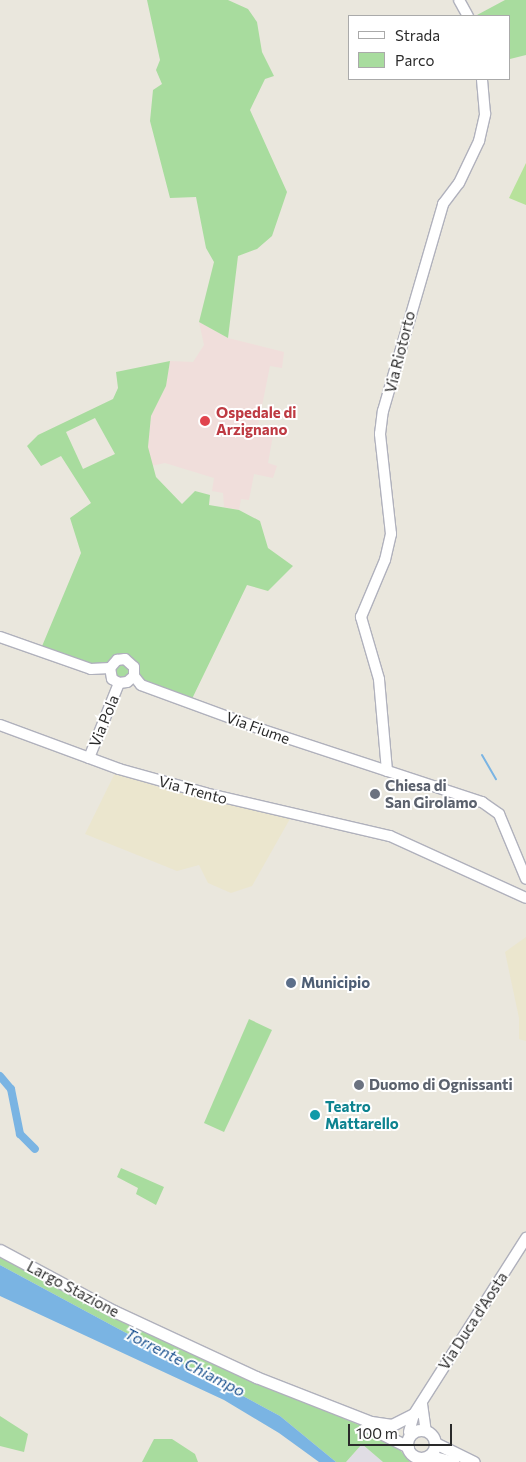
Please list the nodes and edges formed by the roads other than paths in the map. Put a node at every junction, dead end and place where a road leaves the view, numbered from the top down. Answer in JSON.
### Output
{"nodes":[{"id":1,"x":459,"y":0,"type":"edge"},
{"id":2,"x":467,"y":15,"type":"edge"},
{"id":3,"x":482,"y":80,"type":"edge"},
{"id":4,"x":0,"y":637,"type":"edge"},
{"id":5,"x":110,"y":668,"type":"junction"},
{"id":6,"x":134,"y":676,"type":"junction"},
{"id":7,"x":119,"y":683,"type":"junction"},
{"id":8,"x":0,"y":725,"type":"edge"},
{"id":9,"x":89,"y":758,"type":"junction"},
{"id":10,"x":387,"y":771,"type":"junction"},
{"id":11,"x":521,"y":870,"type":"junction"},
{"id":12,"x":526,"y":879,"type":"edge"},
{"id":13,"x":503,"y":887,"type":"junction"},
{"id":14,"x":526,"y":898,"type":"edge"},
{"id":15,"x":526,"y":1238,"type":"edge"},
{"id":16,"x":0,"y":1250,"type":"edge"},
{"id":17,"x":256,"y":1377,"type":"junction"},
{"id":18,"x":422,"y":1404,"type":"junction"},
{"id":19,"x":414,"y":1414,"type":"junction"},
{"id":20,"x":371,"y":1422,"type":"junction"},
{"id":21,"x":410,"y":1432,"type":"junction"},
{"id":22,"x":426,"y":1432,"type":"junction"},
{"id":23,"x":435,"y":1443,"type":"junction"},
{"id":24,"x":419,"y":1457,"type":"edge"},
{"id":25,"x":453,"y":1462,"type":"edge"},
{"id":26,"x":474,"y":1462,"type":"edge"}],
"edges":[{"from":1,"to":2,"type":"street"},
{"from":3,"to":10,"type":"street","name":"Via Riotorto"},
{"from":4,"to":5,"type":"street","name":"Via Fiume"},
{"from":5,"to":6,"type":"street","name":"Via Fiume"},
{"from":5,"to":7,"type":"street"},
{"from":6,"to":7,"type":"street"},
{"from":6,"to":10,"type":"street","name":"Via Fiume"},
{"from":7,"to":9,"type":"street","name":"Via Pola"},
{"from":8,"to":9,"type":"street","name":"Via Trento"},
{"from":9,"to":13,"type":"street","name":"Via Trento"},
{"from":10,"to":11,"type":"street","name":"Via Fiume"},
{"from":11,"to":12,"type":"street"},
{"from":11,"to":13,"type":"street"},
{"from":13,"to":14,"type":"street","name":"Via Trento"},
{"from":15,"to":18,"type":"street","name":"Via Duca d'Aosta"},
{"from":16,"to":17,"type":"main road","name":"Largo Stazione"},
{"from":17,"to":20,"type":"main road","name":"Largo Stazione"},
{"from":17,"to":24,"type":"main road","name":"Largo Stazione"},
{"from":18,"to":19,"type":"street","name":"Via Duca d'Aosta"},
{"from":18,"to":22,"type":"street"},
{"from":19,"to":20,"type":"main road","name":"Largo Stazione"},
{"from":19,"to":21,"type":"street","name":"Via Duca d'Aosta"},
{"from":20,"to":21,"type":"main road","name":"Largo Stazione"},
{"from":21,"to":22,"type":"main road","name":"Largo Stazione"},
{"from":21,"to":24,"type":"main road"},
{"from":22,"to":23,"type":"main road"},
{"from":23,"to":24,"type":"main road"},
{"from":23,"to":26,"type":"main road"},
{"from":24,"to":25,"type":"main road","name":"Largo Stazione"}]}
